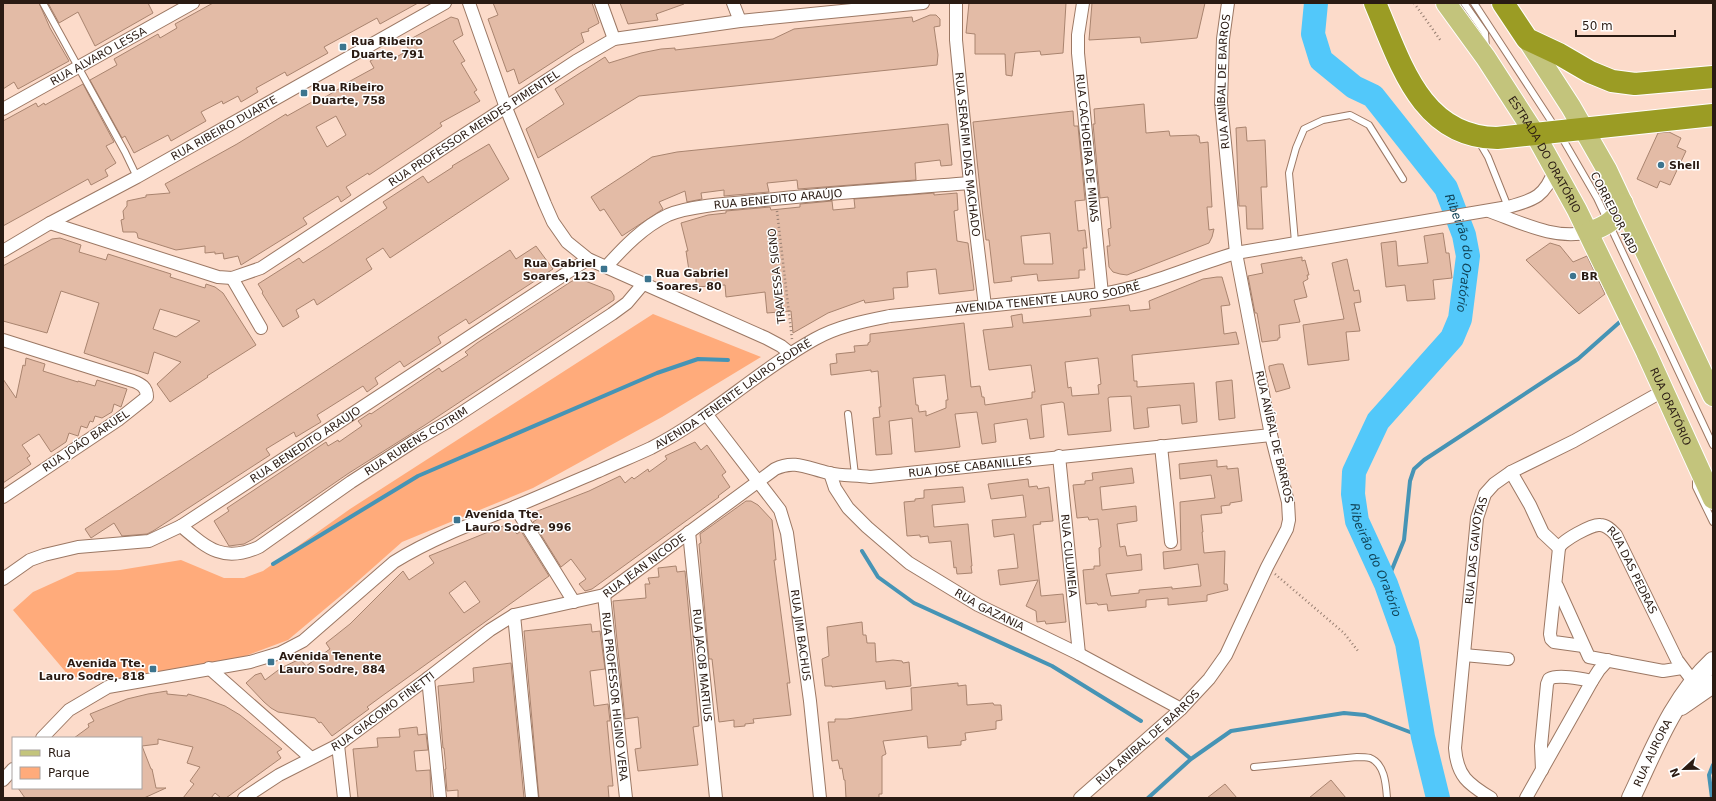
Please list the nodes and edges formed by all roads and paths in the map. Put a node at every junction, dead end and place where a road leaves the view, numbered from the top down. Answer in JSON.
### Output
{"nodes":[{"id":1,"x":43,"y":3,"type":"edge"},
{"id":2,"x":194,"y":3,"type":"edge"},
{"id":3,"x":445,"y":3,"type":"edge"},
{"id":4,"x":469,"y":3,"type":"edge"},
{"id":5,"x":601,"y":3,"type":"edge"},
{"id":6,"x":733,"y":3,"type":"edge"},
{"id":7,"x":923,"y":3,"type":"edge"},
{"id":8,"x":956,"y":3,"type":"edge"},
{"id":9,"x":1083,"y":3,"type":"edge"},
{"id":10,"x":1228,"y":3,"type":"edge"},
{"id":11,"x":1375,"y":3,"type":"edge"},
{"id":12,"x":1414,"y":3,"type":"edge"},
{"id":13,"x":1446,"y":3,"type":"edge"},
{"id":14,"x":1464,"y":3,"type":"edge"},
{"id":15,"x":1474,"y":3,"type":"edge"},
{"id":16,"x":1503,"y":3,"type":"edge"},
{"id":17,"x":859,"y":6,"type":"edge"},
{"id":18,"x":740,"y":21,"type":"junction"},
{"id":19,"x":614,"y":39,"type":"junction"},
{"id":20,"x":1527,"y":39,"type":"junction"},
{"id":21,"x":1441,"y":41,"type":"dead end"},
{"id":22,"x":1486,"y":58,"type":"junction"},
{"id":23,"x":78,"y":67,"type":"junction"},
{"id":24,"x":1713,"y":76,"type":"edge"},
{"id":25,"x":506,"y":108,"type":"junction"},
{"id":26,"x":3,"y":109,"type":"edge"},
{"id":27,"x":1713,"y":115,"type":"edge"},
{"id":28,"x":1584,"y":128,"type":"junction"},
{"id":29,"x":1558,"y":130,"type":"junction"},
{"id":30,"x":1535,"y":134,"type":"junction"},
{"id":31,"x":1489,"y":142,"type":"junction"},
{"id":32,"x":1488,"y":157,"type":"junction"},
{"id":33,"x":1555,"y":170,"type":"junction"},
{"id":34,"x":137,"y":177,"type":"junction"},
{"id":35,"x":1403,"y":179,"type":"dead end"},
{"id":36,"x":970,"y":183,"type":"junction"},
{"id":37,"x":776,"y":198,"type":"junction"},
{"id":38,"x":1623,"y":203,"type":"junction"},
{"id":39,"x":1508,"y":207,"type":"junction"},
{"id":40,"x":1482,"y":211,"type":"junction"},
{"id":41,"x":50,"y":223,"type":"junction"},
{"id":42,"x":1609,"y":223,"type":"junction"},
{"id":43,"x":1589,"y":232,"type":"junction"},
{"id":44,"x":1295,"y":242,"type":"junction"},
{"id":45,"x":3,"y":251,"type":"edge"},
{"id":46,"x":1236,"y":252,"type":"junction"},
{"id":47,"x":588,"y":258,"type":"junction"},
{"id":48,"x":606,"y":268,"type":"junction"},
{"id":49,"x":232,"y":278,"type":"junction"},
{"id":50,"x":644,"y":284,"type":"junction"},
{"id":51,"x":1102,"y":294,"type":"junction"},
{"id":52,"x":985,"y":306,"type":"junction"},
{"id":53,"x":1628,"y":314,"type":"joint"},
{"id":54,"x":261,"y":328,"type":"dead end"},
{"id":55,"x":5,"y":342,"type":"edge"},
{"id":56,"x":792,"y":353,"type":"junction"},
{"id":57,"x":1663,"y":391,"type":"junction"},
{"id":58,"x":1713,"y":396,"type":"edge"},
{"id":59,"x":848,"y":414,"type":"dead end"},
{"id":60,"x":707,"y":415,"type":"junction"},
{"id":61,"x":1271,"y":435,"type":"junction"},
{"id":62,"x":1713,"y":445,"type":"edge"},
{"id":63,"x":1161,"y":446,"type":"junction"},
{"id":64,"x":1059,"y":456,"type":"junction"},
{"id":65,"x":1697,"y":464,"type":"junction"},
{"id":66,"x":1512,"y":472,"type":"junction"},
{"id":67,"x":830,"y":473,"type":"junction"},
{"id":68,"x":855,"y":475,"type":"junction"},
{"id":69,"x":759,"y":481,"type":"junction"},
{"id":70,"x":3,"y":496,"type":"edge"},
{"id":71,"x":1713,"y":499,"type":"edge"},
{"id":72,"x":515,"y":507,"type":"junction"},
{"id":73,"x":1713,"y":522,"type":"edge"},
{"id":74,"x":181,"y":526,"type":"junction"},
{"id":75,"x":689,"y":532,"type":"junction"},
{"id":76,"x":1170,"y":542,"type":"dead end"},
{"id":77,"x":1559,"y":548,"type":"junction"},
{"id":78,"x":1267,"y":567,"type":"junction"},
{"id":79,"x":3,"y":579,"type":"edge"},
{"id":80,"x":1556,"y":583,"type":"junction"},
{"id":81,"x":604,"y":596,"type":"junction"},
{"id":82,"x":574,"y":602,"type":"junction"},
{"id":83,"x":514,"y":615,"type":"junction"},
{"id":84,"x":1583,"y":646,"type":"junction"},
{"id":85,"x":1358,"y":651,"type":"dead end"},
{"id":86,"x":1079,"y":654,"type":"junction"},
{"id":87,"x":1464,"y":655,"type":"junction"},
{"id":88,"x":1508,"y":659,"type":"dead end"},
{"id":89,"x":1608,"y":660,"type":"junction"},
{"id":90,"x":1713,"y":661,"type":"edge"},
{"id":91,"x":209,"y":668,"type":"junction"},
{"id":92,"x":1682,"y":668,"type":"junction"},
{"id":93,"x":428,"y":678,"type":"junction"},
{"id":94,"x":1592,"y":681,"type":"junction"},
{"id":95,"x":1703,"y":686,"type":"edge"},
{"id":96,"x":1181,"y":709,"type":"junction"},
{"id":97,"x":43,"y":737,"type":"edge"},
{"id":98,"x":338,"y":745,"type":"junction"},
{"id":99,"x":311,"y":758,"type":"junction"},
{"id":100,"x":1254,"y":767,"type":"dead end"},
{"id":101,"x":12,"y":770,"type":"edge"},
{"id":102,"x":1542,"y":770,"type":"junction"},
{"id":103,"x":3,"y":780,"type":"edge"},
{"id":104,"x":244,"y":798,"type":"edge"},
{"id":105,"x":344,"y":798,"type":"edge"},
{"id":106,"x":440,"y":798,"type":"edge"},
{"id":107,"x":532,"y":798,"type":"edge"},
{"id":108,"x":626,"y":798,"type":"edge"},
{"id":109,"x":716,"y":798,"type":"edge"},
{"id":110,"x":820,"y":798,"type":"edge"},
{"id":111,"x":1080,"y":798,"type":"edge"},
{"id":112,"x":1387,"y":798,"type":"edge"},
{"id":113,"x":1491,"y":798,"type":"edge"},
{"id":114,"x":1526,"y":798,"type":"edge"},
{"id":115,"x":1631,"y":798,"type":"edge"}],
"edges":[{"from":1,"to":23,"type":"lane"},
{"from":2,"to":23,"type":"street","name":"RUA ALVARO LESSA"},
{"from":3,"to":34,"type":"street","name":"RUA RIBEIRO DUARTE"},
{"from":4,"to":25,"type":"street"},
{"from":5,"to":19,"type":"street"},
{"from":6,"to":18,"type":"street"},
{"from":7,"to":17,"type":"street","name":"RUA PROFESSOR MENDES PIMENTEL"},
{"from":8,"to":36,"type":"street","name":"RUA SERAFIM DIAS MACHADO"},
{"from":9,"to":51,"type":"street","name":"RUA CACHOEIRA DE MINAS"},
{"from":10,"to":46,"type":"street","name":"RUA ANÍBAL DE BARROS"},
{"from":11,"to":31,"type":"highway"},
{"from":12,"to":21,"type":"path"},
{"from":13,"to":22,"type":"main road","name":"ESTRADA DO ORATÓRIO"},
{"from":14,"to":22,"type":"lane"},
{"from":15,"to":29,"type":"lane","name":"CORREDOR ABD"},
{"from":16,"to":20,"type":"highway"},
{"from":17,"to":18,"type":"street","name":"RUA PROFESSOR MENDES PIMENTEL"},
{"from":18,"to":19,"type":"street","name":"RUA PROFESSOR MENDES PIMENTEL"},
{"from":19,"to":25,"type":"street","name":"RUA PROFESSOR MENDES PIMENTEL"},
{"from":20,"to":24,"type":"highway"},
{"from":20,"to":28,"type":"main road"},
{"from":22,"to":30,"type":"main road","name":"ESTRADA DO ORATÓRIO"},
{"from":23,"to":26,"type":"street","name":"RUA ALVARO LESSA"},
{"from":23,"to":34,"type":"lane"},
{"from":25,"to":47,"type":"street"},
{"from":25,"to":49,"type":"street","name":"RUA PROFESSOR MENDES PIMENTEL"},
{"from":27,"to":28,"type":"highway"},
{"from":28,"to":29,"type":"highway"},
{"from":28,"to":38,"type":"main road"},
{"from":29,"to":30,"type":"highway"},
{"from":29,"to":42,"type":"lane","name":"CORREDOR ABD"},
{"from":30,"to":31,"type":"highway"},
{"from":30,"to":33,"type":"main road","name":"ESTRADA DO ORATÓRIO"},
{"from":31,"to":32,"type":"lane"},
{"from":31,"to":32,"type":"lane"},
{"from":32,"to":39,"type":"lane"},
{"from":33,"to":39,"type":"street","name":"AVENIDA TENENTE LAURO SODRÉ"},
{"from":33,"to":43,"type":"main road","name":"ESTRADA DO ORATÓRIO"},
{"from":34,"to":41,"type":"street","name":"RUA RIBEIRO DUARTE"},
{"from":35,"to":44,"type":"lane"},
{"from":36,"to":37,"type":"street","name":"RUA BENEDITO ARAÚJO"},
{"from":36,"to":52,"type":"street","name":"RUA SERAFIM DIAS MACHADO"},
{"from":37,"to":48,"type":"street","name":"RUA BENEDITO ARAÚJO"},
{"from":37,"to":56,"type":"path","name":"TRAVESSA SIGNO"},
{"from":38,"to":42,"type":"main road"},
{"from":38,"to":58,"type":"main road"},
{"from":39,"to":40,"type":"street","name":"AVENIDA TENENTE LAURO SODRÉ"},
{"from":40,"to":43,"type":"street","name":"AVENIDA TENENTE LAURO SODRÉ"},
{"from":40,"to":44,"type":"street","name":"AVENIDA TENENTE LAURO SODRÉ"},
{"from":41,"to":45,"type":"street","name":"RUA RIBEIRO DUARTE"},
{"from":41,"to":49,"type":"street","name":"RUA PROFESSOR MENDES PIMENTEL"},
{"from":42,"to":43,"type":"main road"},
{"from":42,"to":62,"type":"lane","name":"CORREDOR ABD"},
{"from":43,"to":53,"type":"main road","name":"ESTRADA DO ORATÓRIO"},
{"from":44,"to":46,"type":"street","name":"AVENIDA TENENTE LAURO SODRÉ"},
{"from":46,"to":51,"type":"street","name":"AVENIDA TENENTE LAURO SODRÉ"},
{"from":46,"to":61,"type":"street","name":"RUA ANÍBAL DE BARROS"},
{"from":47,"to":48,"type":"street"},
{"from":47,"to":74,"type":"street","name":"RUA BENEDITO ARAÚJO"},
{"from":48,"to":50,"type":"street"},
{"from":49,"to":54,"type":"street"},
{"from":50,"to":56,"type":"street"},
{"from":50,"to":74,"type":"street","name":"RUA RUBENS COTRIM"},
{"from":51,"to":52,"type":"street","name":"AVENIDA TENENTE LAURO SODRÉ"},
{"from":52,"to":56,"type":"street","name":"AVENIDA TENENTE LAURO SODRÉ"},
{"from":53,"to":57,"type":"main road","name":"RUA ORATÓRIO"},
{"from":55,"to":70,"type":"street","name":"RUA JOÃO BARUEL"},
{"from":56,"to":60,"type":"street","name":"AVENIDA TENENTE LAURO SODRÉ"},
{"from":57,"to":65,"type":"main road","name":"RUA ORATÓRIO"},
{"from":57,"to":66,"type":"street","name":"RUA DAS GAIVOTAS"},
{"from":59,"to":68,"type":"lane"},
{"from":60,"to":69,"type":"street"},
{"from":60,"to":72,"type":"street","name":"AVENIDA TENENTE LAURO SODRÉ"},
{"from":61,"to":63,"type":"street","name":"RUA JOSÉ CABANILLES"},
{"from":61,"to":78,"type":"street","name":"RUA ANÍBAL DE BARROS"},
{"from":63,"to":64,"type":"street","name":"RUA JOSÉ CABANILLES"},
{"from":63,"to":76,"type":"street"},
{"from":64,"to":68,"type":"street","name":"RUA JOSÉ CABANILLES"},
{"from":64,"to":86,"type":"street","name":"RUA CULUMEIA"},
{"from":65,"to":71,"type":"main road","name":"RUA ORATÓRIO"},
{"from":65,"to":73,"type":"lane"},
{"from":66,"to":77,"type":"street"},
{"from":66,"to":87,"type":"street","name":"RUA DAS GAIVOTAS"},
{"from":67,"to":68,"type":"street","name":"RUA JOSÉ CABANILLES"},
{"from":67,"to":69,"type":"street","name":"RUA JOSÉ CABANILLES"},
{"from":67,"to":86,"type":"street","name":"RUA GAZANIA"},
{"from":69,"to":75,"type":"street","name":"RUA JEAN NICODE"},
{"from":69,"to":110,"type":"street","name":"RUA JIM BACHUS"},
{"from":72,"to":82,"type":"street"},
{"from":72,"to":91,"type":"street","name":"AVENIDA TENENTE LAURO SODRÉ"},
{"from":74,"to":79,"type":"street","name":"RUA BENEDITO ARAÚJO"},
{"from":75,"to":81,"type":"street","name":"RUA JEAN NICODE"},
{"from":75,"to":109,"type":"street","name":"RUA JACOB MARTIUS"},
{"from":77,"to":80,"type":"street"},
{"from":77,"to":92,"type":"street","name":"RUA DAS PEDRAS"},
{"from":78,"to":85,"type":"path"},
{"from":78,"to":96,"type":"street","name":"RUA ANÍBAL DE BARROS"},
{"from":80,"to":84,"type":"street"},
{"from":80,"to":84,"type":"street"},
{"from":81,"to":82,"type":"street","name":"RUA JEAN NICODE"},
{"from":81,"to":108,"type":"street","name":"RUA PROFESSOR HIGINO VERA"},
{"from":82,"to":83,"type":"street","name":"RUA JEAN NICODE"},
{"from":83,"to":93,"type":"street","name":"RUA GIACOMO FINETTI"},
{"from":83,"to":107,"type":"street"},
{"from":84,"to":89,"type":"street"},
{"from":86,"to":96,"type":"street","name":"RUA GAZANIA"},
{"from":87,"to":88,"type":"street"},
{"from":87,"to":113,"type":"street","name":"RUA DAS GAIVOTAS"},
{"from":89,"to":92,"type":"street"},
{"from":89,"to":94,"type":"street"},
{"from":90,"to":95,"type":"street","name":"RUA AURORA"},
{"from":91,"to":97,"type":"street","name":"AVENIDA TENENTE LAURO SODRÉ"},
{"from":91,"to":99,"type":"street"},
{"from":92,"to":95,"type":"street","name":"RUA DAS PEDRAS"},
{"from":93,"to":98,"type":"street","name":"RUA GIACOMO FINETTI"},
{"from":93,"to":106,"type":"street"},
{"from":94,"to":102,"type":"street"},
{"from":94,"to":102,"type":"street"},
{"from":95,"to":115,"type":"street","name":"RUA AURORA"},
{"from":96,"to":111,"type":"street","name":"RUA ANÍBAL DE BARROS"},
{"from":98,"to":99,"type":"street","name":"RUA GIACOMO FINETTI"},
{"from":98,"to":105,"type":"street"},
{"from":99,"to":104,"type":"street","name":"RUA GIACOMO FINETTI"},
{"from":100,"to":112,"type":"lane"},
{"from":101,"to":103,"type":"street"},
{"from":102,"to":114,"type":"street"}]}
